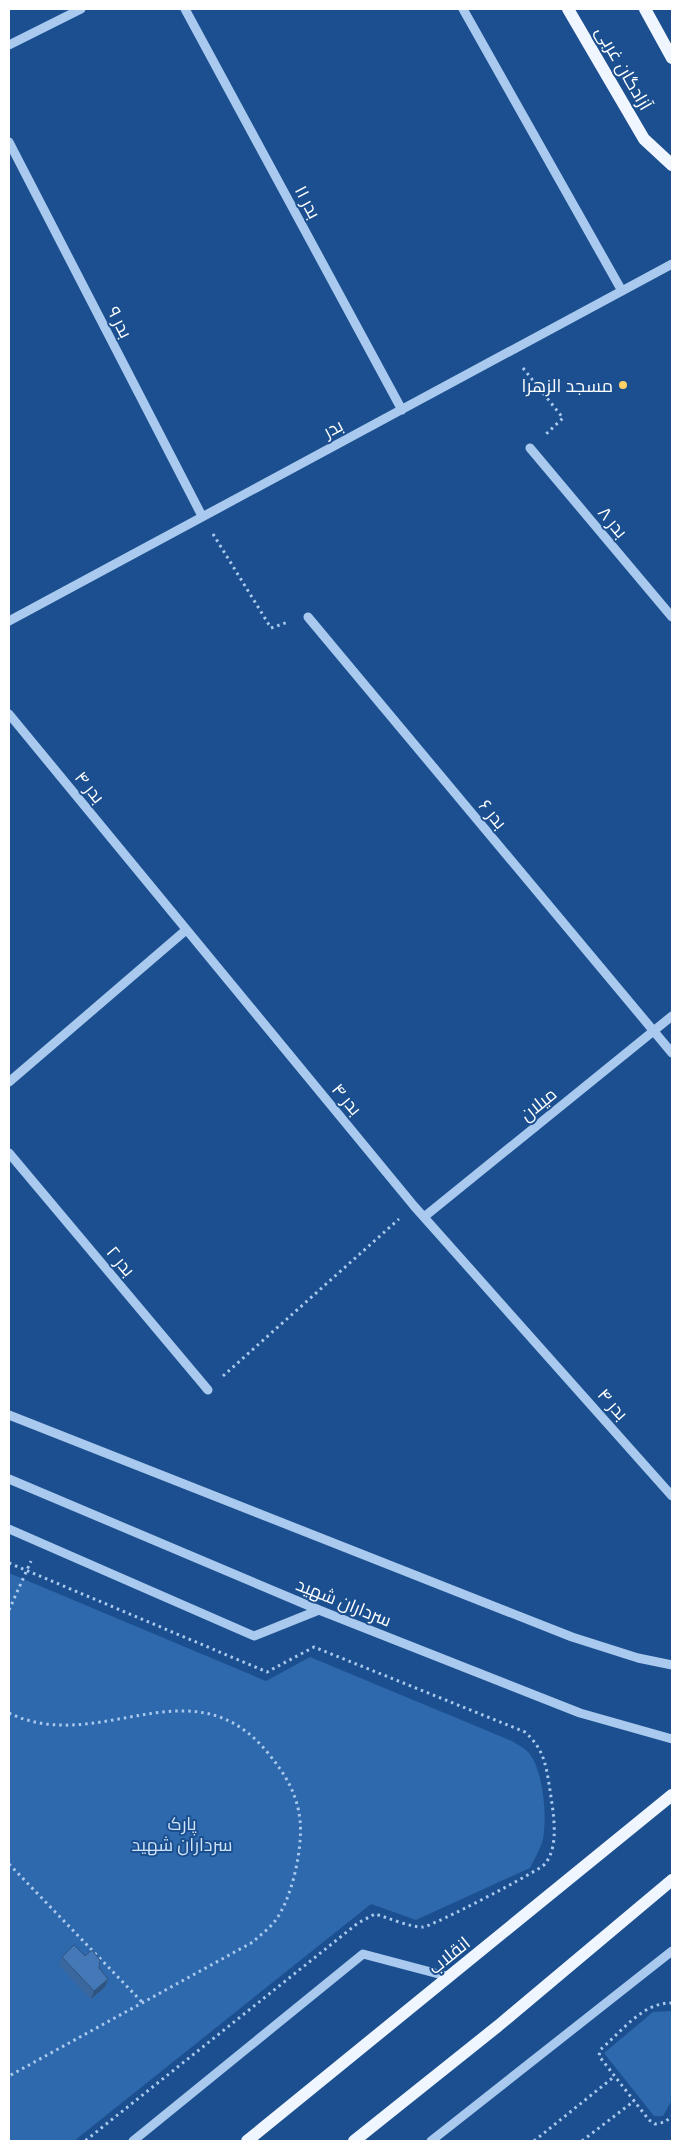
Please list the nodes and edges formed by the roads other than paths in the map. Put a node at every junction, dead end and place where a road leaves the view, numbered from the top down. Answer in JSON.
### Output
{"nodes":[{"id":1,"x":81,"y":9,"type":"edge"},
{"id":2,"x":185,"y":9,"type":"edge"},
{"id":3,"x":463,"y":9,"type":"edge"},
{"id":4,"x":568,"y":9,"type":"edge"},
{"id":5,"x":645,"y":9,"type":"edge"},
{"id":6,"x":9,"y":45,"type":"edge"},
{"id":7,"x":672,"y":58,"type":"edge"},
{"id":8,"x":9,"y":142,"type":"edge"},
{"id":9,"x":672,"y":165,"type":"edge"},
{"id":10,"x":672,"y":264,"type":"edge"},
{"id":11,"x":622,"y":291,"type":"junction"},
{"id":12,"x":402,"y":410,"type":"junction"},
{"id":13,"x":530,"y":448,"type":"road end"},
{"id":14,"x":202,"y":516,"type":"junction"},
{"id":15,"x":308,"y":617,"type":"road end"},
{"id":16,"x":672,"y":617,"type":"edge"},
{"id":17,"x":9,"y":621,"type":"edge"},
{"id":18,"x":9,"y":714,"type":"edge"},
{"id":19,"x":186,"y":930,"type":"junction"},
{"id":20,"x":672,"y":1016,"type":"edge"},
{"id":21,"x":654,"y":1032,"type":"junction"},
{"id":22,"x":672,"y":1053,"type":"edge"},
{"id":23,"x":9,"y":1082,"type":"edge"},
{"id":24,"x":9,"y":1153,"type":"edge"},
{"id":25,"x":424,"y":1217,"type":"junction"},
{"id":26,"x":208,"y":1390,"type":"road end"},
{"id":27,"x":9,"y":1416,"type":"edge"},
{"id":28,"x":9,"y":1478,"type":"edge"},
{"id":29,"x":672,"y":1496,"type":"edge"},
{"id":30,"x":9,"y":1529,"type":"edge"},
{"id":31,"x":319,"y":1610,"type":"junction"},
{"id":32,"x":672,"y":1665,"type":"edge"},
{"id":33,"x":672,"y":1739,"type":"edge"},
{"id":34,"x":672,"y":1795,"type":"edge"},
{"id":35,"x":672,"y":1880,"type":"edge"},
{"id":36,"x":672,"y":1951,"type":"edge"},
{"id":37,"x":450,"y":1977,"type":"junction"},
{"id":38,"x":134,"y":2141,"type":"edge"},
{"id":39,"x":247,"y":2141,"type":"edge"},
{"id":40,"x":354,"y":2141,"type":"edge"},
{"id":41,"x":431,"y":2141,"type":"edge"}],
"edges":[{"from":1,"to":6,"type":"street"},
{"from":2,"to":12,"type":"street","name":"بدر ۱۱"},
{"from":3,"to":11,"type":"street"},
{"from":4,"to":9,"type":"main road","name":"آزادگان غربی"},
{"from":5,"to":7,"type":"main road"},
{"from":8,"to":14,"type":"street","name":"بدر ۹"},
{"from":10,"to":11,"type":"street","name":"بدر"},
{"from":11,"to":12,"type":"street","name":"بدر"},
{"from":12,"to":14,"type":"street","name":"بدر"},
{"from":13,"to":16,"type":"street","name":"بدر ۸"},
{"from":14,"to":17,"type":"street","name":"بدر"},
{"from":15,"to":21,"type":"street","name":"بدر ۶"},
{"from":18,"to":19,"type":"street","name":"بدر ۴"},
{"from":19,"to":23,"type":"street"},
{"from":19,"to":25,"type":"street","name":"بدر ۴"},
{"from":20,"to":21,"type":"street","name":"میلان"},
{"from":21,"to":22,"type":"street","name":"بدر ۶"},
{"from":21,"to":25,"type":"street","name":"میلان"},
{"from":24,"to":26,"type":"street","name":"بدر ۲"},
{"from":25,"to":29,"type":"street","name":"بدر ۴"},
{"from":27,"to":32,"type":"street"},
{"from":28,"to":31,"type":"street","name":"سرداران شهید"},
{"from":30,"to":31,"type":"street"},
{"from":31,"to":33,"type":"street","name":"سرداران شهید"},
{"from":34,"to":37,"type":"main road","name":"انقلاب"},
{"from":35,"to":40,"type":"main road"},
{"from":36,"to":41,"type":"street"},
{"from":37,"to":38,"type":"street"},
{"from":37,"to":39,"type":"main road","name":"انقلاب"}]}
